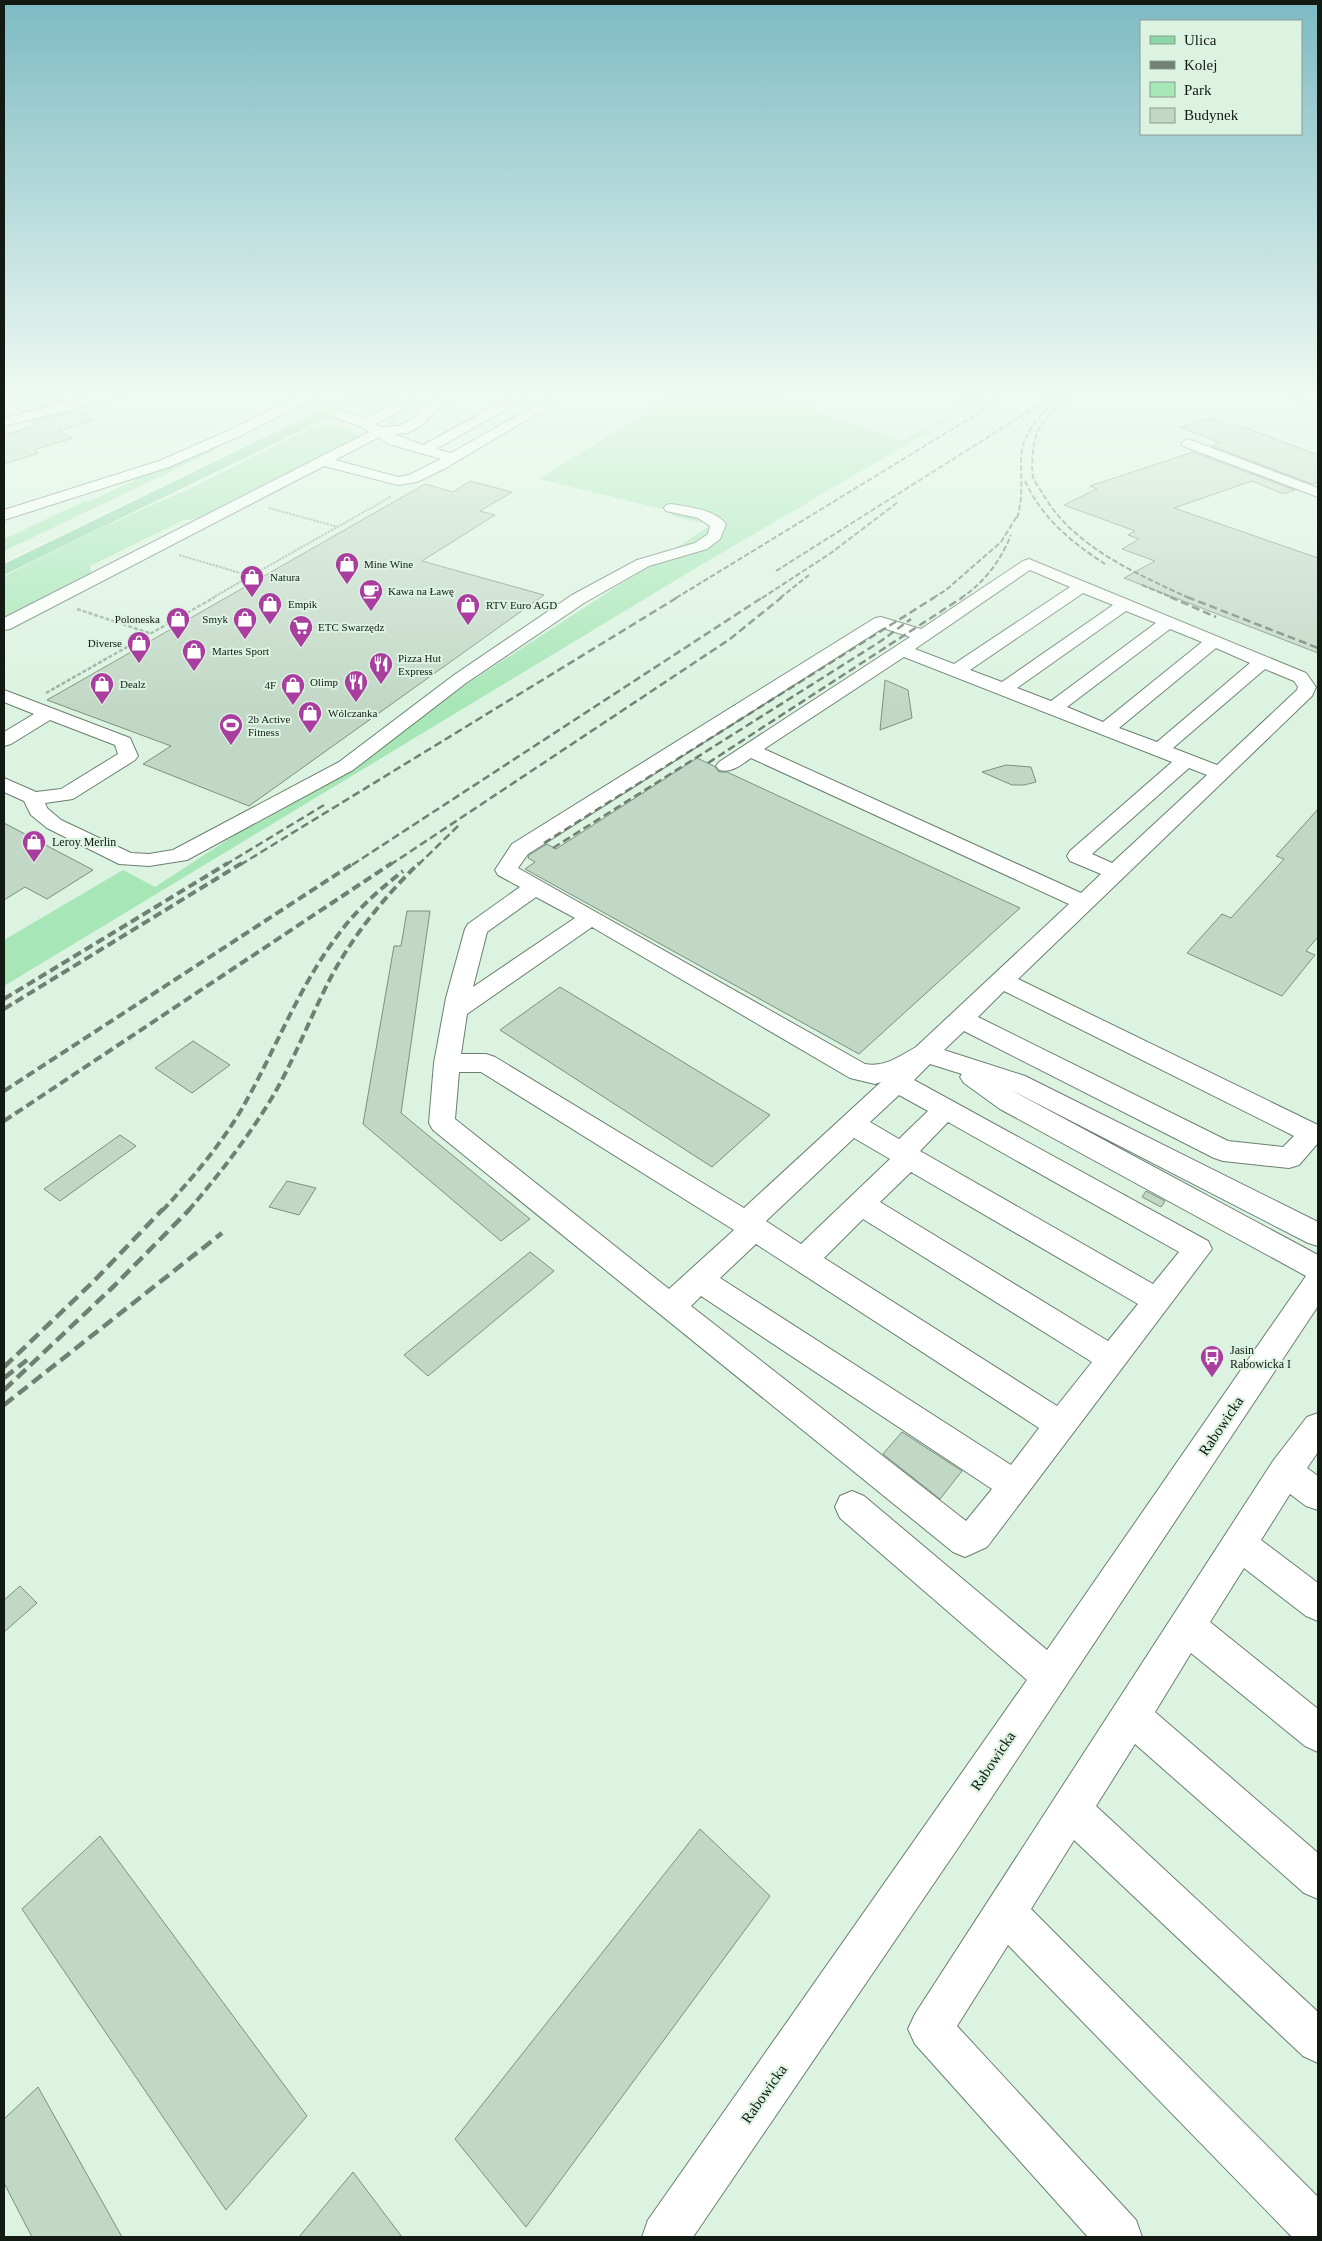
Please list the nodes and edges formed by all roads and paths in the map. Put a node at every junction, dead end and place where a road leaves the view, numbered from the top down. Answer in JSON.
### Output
{"nodes":[{"id":1,"x":62,"y":497,"type":"edge"},
{"id":2,"x":129,"y":497,"type":"edge"},
{"id":3,"x":154,"y":497,"type":"edge"},
{"id":4,"x":252,"y":497,"type":"edge"},
{"id":5,"x":383,"y":497,"type":"edge"},
{"id":6,"x":265,"y":507,"type":"dead end"},
{"id":7,"x":671,"y":508,"type":"dead end"},
{"id":8,"x":4,"y":515,"type":"edge"},
{"id":9,"x":338,"y":527,"type":"junction"},
{"id":10,"x":154,"y":547,"type":"junction"},
{"id":11,"x":4,"y":555,"type":"edge"},
{"id":12,"x":4,"y":570,"type":"edge"},
{"id":13,"x":251,"y":576,"type":"junction"},
{"id":14,"x":261,"y":580,"type":"dead end"},
{"id":15,"x":1082,"y":586,"type":"junction"},
{"id":16,"x":1125,"y":604,"type":"junction"},
{"id":17,"x":76,"y":608,"type":"dead end"},
{"id":18,"x":1169,"y":622,"type":"junction"},
{"id":19,"x":4,"y":625,"type":"edge"},
{"id":20,"x":150,"y":633,"type":"junction"},
{"id":21,"x":924,"y":636,"type":"junction"},
{"id":22,"x":1214,"y":641,"type":"junction"},
{"id":23,"x":902,"y":650,"type":"junction"},
{"id":24,"x":1264,"y":661,"type":"junction"},
{"id":25,"x":956,"y":671,"type":"junction"},
{"id":26,"x":1004,"y":689,"type":"junction"},
{"id":27,"x":4,"y":696,"type":"edge"},
{"id":28,"x":26,"y":704,"type":"junction"},
{"id":29,"x":1053,"y":709,"type":"junction"},
{"id":30,"x":49,"y":713,"type":"junction"},
{"id":31,"x":1106,"y":729,"type":"junction"},
{"id":32,"x":4,"y":740,"type":"edge"},
{"id":33,"x":750,"y":750,"type":"junction"},
{"id":34,"x":1160,"y":750,"type":"junction"},
{"id":35,"x":1186,"y":760,"type":"junction"},
{"id":36,"x":726,"y":766,"type":"dead end"},
{"id":37,"x":1219,"y":773,"type":"junction"},
{"id":38,"x":20,"y":789,"type":"edge"},
{"id":39,"x":1114,"y":872,"type":"junction"},
{"id":40,"x":535,"y":887,"type":"junction"},
{"id":41,"x":1083,"y":902,"type":"junction"},
{"id":42,"x":591,"y":917,"type":"junction"},
{"id":43,"x":1001,"y":980,"type":"junction"},
{"id":44,"x":456,"y":1010,"type":"junction"},
{"id":45,"x":961,"y":1019,"type":"junction"},
{"id":46,"x":925,"y":1053,"type":"junction"},
{"id":47,"x":447,"y":1063,"type":"junction"},
{"id":48,"x":951,"y":1063,"type":"junction"},
{"id":49,"x":897,"y":1082,"type":"junction"},
{"id":50,"x":946,"y":1110,"type":"junction"},
{"id":51,"x":852,"y":1124,"type":"junction"},
{"id":52,"x":905,"y":1155,"type":"junction"},
{"id":53,"x":860,"y":1204,"type":"junction"},
{"id":54,"x":750,"y":1226,"type":"junction"},
{"id":55,"x":1318,"y":1235,"type":"edge"},
{"id":56,"x":803,"y":1260,"type":"junction"},
{"id":57,"x":1318,"y":1269,"type":"edge"},
{"id":58,"x":700,"y":1280,"type":"junction"},
{"id":59,"x":1318,"y":1282,"type":"edge"},
{"id":60,"x":1157,"y":1301,"type":"junction"},
{"id":61,"x":670,"y":1307,"type":"junction"},
{"id":62,"x":1112,"y":1359,"type":"junction"},
{"id":63,"x":1061,"y":1425,"type":"junction"},
{"id":64,"x":1318,"y":1427,"type":"edge"},
{"id":65,"x":1285,"y":1472,"type":"junction"},
{"id":66,"x":1014,"y":1485,"type":"junction"},
{"id":67,"x":1318,"y":1496,"type":"edge"},
{"id":68,"x":852,"y":1507,"type":"dead end"},
{"id":69,"x":1240,"y":1544,"type":"junction"},
{"id":70,"x":1318,"y":1604,"type":"edge"},
{"id":71,"x":1188,"y":1627,"type":"junction"},
{"id":72,"x":1050,"y":1676,"type":"junction"},
{"id":73,"x":1132,"y":1716,"type":"junction"},
{"id":74,"x":1318,"y":1734,"type":"edge"},
{"id":75,"x":1070,"y":1809,"type":"junction"},
{"id":76,"x":1318,"y":1879,"type":"edge"},
{"id":77,"x":1005,"y":1912,"type":"junction"},
{"id":78,"x":1318,"y":2041,"type":"edge"},
{"id":79,"x":1318,"y":2230,"type":"edge"},
{"id":80,"x":665,"y":2237,"type":"edge"},
{"id":81,"x":1120,"y":2237,"type":"edge"}],
"edges":[{"from":1,"to":8,"type":"street"},
{"from":2,"to":11,"type":"main road"},
{"from":3,"to":12,"type":"main road"},
{"from":4,"to":10,"type":"street"},
{"from":5,"to":9,"type":"path"},
{"from":6,"to":9,"type":"path"},
{"from":7,"to":38,"type":"street"},
{"from":9,"to":13,"type":"path"},
{"from":10,"to":13,"type":"path"},
{"from":10,"to":19,"type":"street"},
{"from":13,"to":14,"type":"path"},
{"from":13,"to":20,"type":"path"},
{"from":15,"to":16,"type":"street"},
{"from":15,"to":21,"type":"street"},
{"from":15,"to":25,"type":"street"},
{"from":16,"to":18,"type":"street"},
{"from":16,"to":26,"type":"street"},
{"from":17,"to":20,"type":"path"},
{"from":18,"to":22,"type":"street"},
{"from":18,"to":29,"type":"street"},
{"from":20,"to":28,"type":"path"},
{"from":21,"to":23,"type":"street"},
{"from":21,"to":40,"type":"street"},
{"from":22,"to":24,"type":"street"},
{"from":22,"to":31,"type":"street"},
{"from":23,"to":25,"type":"street"},
{"from":23,"to":33,"type":"street"},
{"from":24,"to":34,"type":"street"},
{"from":24,"to":37,"type":"street"},
{"from":25,"to":26,"type":"street"},
{"from":26,"to":29,"type":"street"},
{"from":27,"to":28,"type":"street"},
{"from":28,"to":30,"type":"street"},
{"from":29,"to":31,"type":"street"},
{"from":30,"to":32,"type":"street"},
{"from":30,"to":38,"type":"street"},
{"from":31,"to":34,"type":"street"},
{"from":33,"to":36,"type":"street"},
{"from":33,"to":41,"type":"street"},
{"from":34,"to":35,"type":"street"},
{"from":35,"to":37,"type":"street"},
{"from":35,"to":39,"type":"street"},
{"from":37,"to":39,"type":"street"},
{"from":39,"to":41,"type":"street"},
{"from":40,"to":42,"type":"street"},
{"from":40,"to":44,"type":"street"},
{"from":41,"to":43,"type":"street"},
{"from":42,"to":44,"type":"street"},
{"from":42,"to":46,"type":"street"},
{"from":43,"to":45,"type":"street"},
{"from":43,"to":45,"type":"street"},
{"from":44,"to":47,"type":"street"},
{"from":45,"to":46,"type":"street"},
{"from":46,"to":48,"type":"street"},
{"from":46,"to":49,"type":"street"},
{"from":47,"to":54,"type":"street"},
{"from":47,"to":61,"type":"street"},
{"from":48,"to":55,"type":"street"},
{"from":48,"to":57,"type":"street"},
{"from":49,"to":50,"type":"street"},
{"from":49,"to":51,"type":"street"},
{"from":50,"to":52,"type":"street"},
{"from":50,"to":60,"type":"street"},
{"from":51,"to":52,"type":"street"},
{"from":51,"to":54,"type":"street"},
{"from":52,"to":53,"type":"street"},
{"from":52,"to":60,"type":"street"},
{"from":53,"to":56,"type":"street"},
{"from":53,"to":62,"type":"street"},
{"from":54,"to":56,"type":"street"},
{"from":54,"to":58,"type":"street"},
{"from":56,"to":63,"type":"street"},
{"from":58,"to":61,"type":"street"},
{"from":58,"to":66,"type":"street"},
{"from":59,"to":72,"type":"street","name":"Rabowicka"},
{"from":60,"to":62,"type":"street"},
{"from":61,"to":66,"type":"street"},
{"from":62,"to":63,"type":"street"},
{"from":63,"to":66,"type":"street"},
{"from":64,"to":65,"type":"street"},
{"from":65,"to":67,"type":"street"},
{"from":65,"to":69,"type":"street"},
{"from":68,"to":72,"type":"street"},
{"from":69,"to":70,"type":"street"},
{"from":69,"to":71,"type":"street"},
{"from":71,"to":73,"type":"street"},
{"from":71,"to":74,"type":"street"},
{"from":72,"to":80,"type":"street","name":"Rabowicka"},
{"from":73,"to":75,"type":"street"},
{"from":73,"to":76,"type":"street"},
{"from":75,"to":77,"type":"street"},
{"from":75,"to":78,"type":"street"},
{"from":77,"to":79,"type":"street"},
{"from":77,"to":81,"type":"street"}]}
